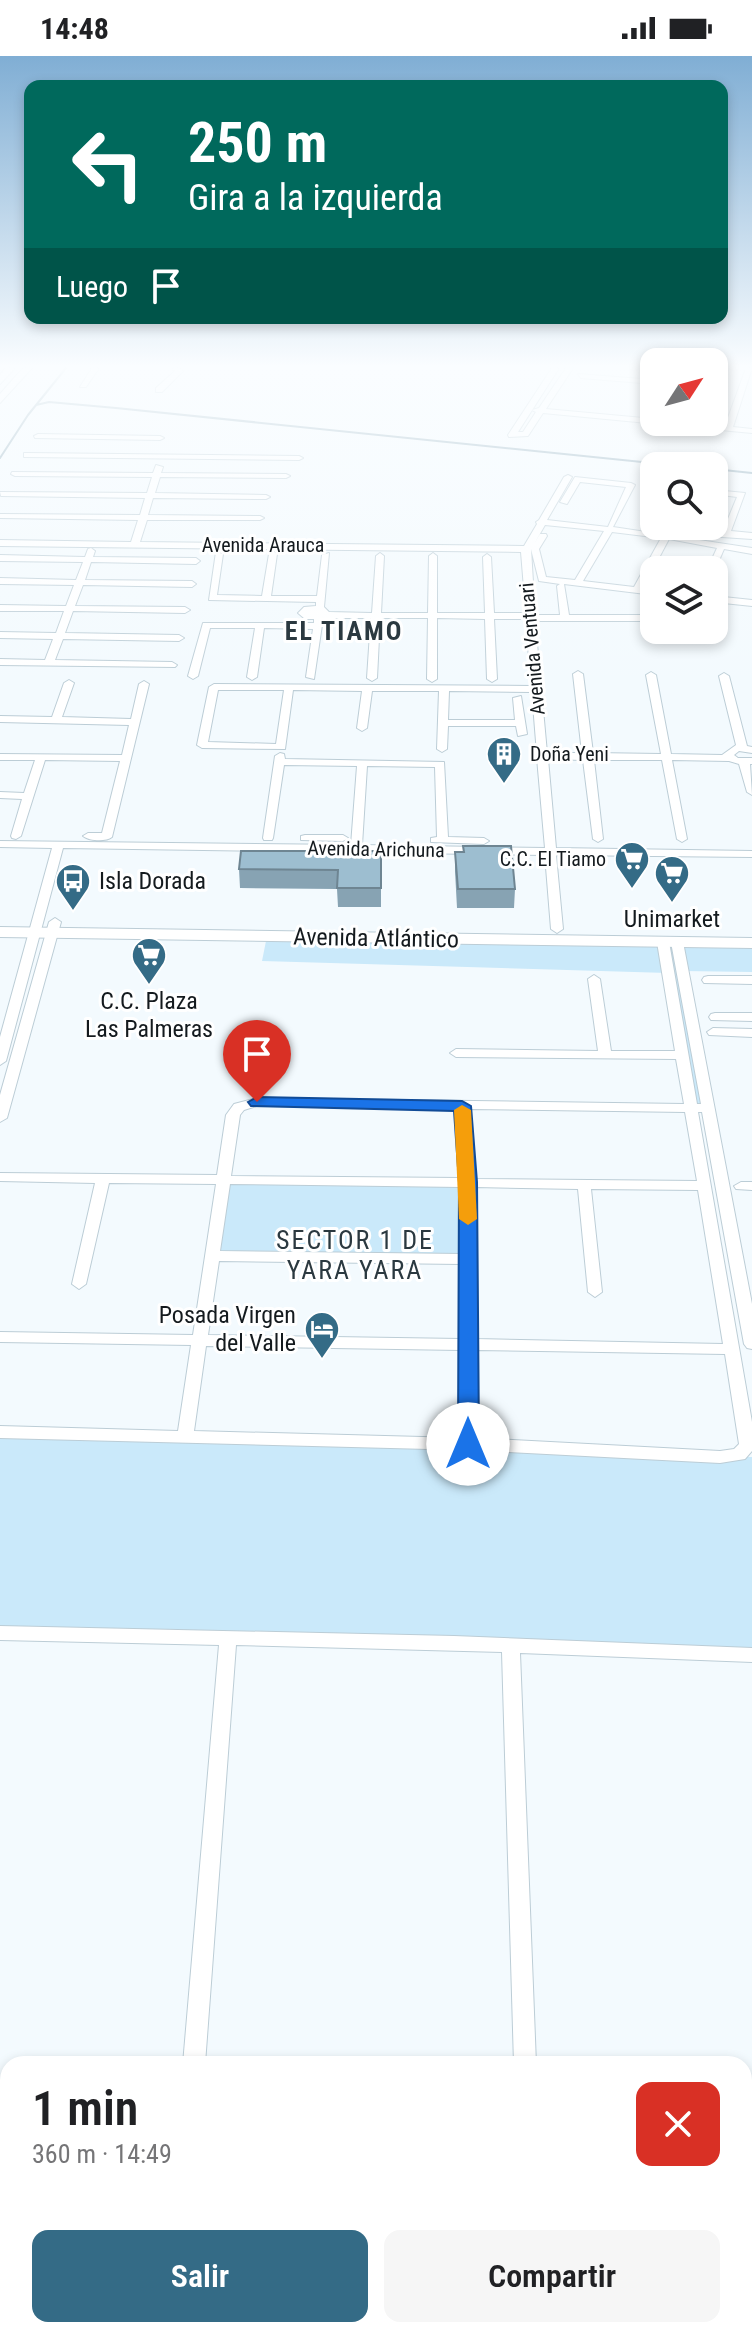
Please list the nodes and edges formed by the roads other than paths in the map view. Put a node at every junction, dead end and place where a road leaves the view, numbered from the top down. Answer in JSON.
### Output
{"nodes":[{"id":1,"x":76,"y":474,"type":"edge"},
{"id":2,"x":152,"y":475,"type":"junction"},
{"id":3,"x":286,"y":476,"type":"dead end"},
{"id":4,"x":573,"y":478,"type":"junction"},
{"id":5,"x":728,"y":493,"type":"edge"},
{"id":6,"x":1,"y":494,"type":"edge"},
{"id":7,"x":146,"y":496,"type":"junction"},
{"id":8,"x":266,"y":497,"type":"dead end"},
{"id":9,"x":0,"y":516,"type":"edge"},
{"id":10,"x":139,"y":517,"type":"junction"},
{"id":11,"x":260,"y":518,"type":"dead end"},
{"id":12,"x":542,"y":520,"type":"junction"},
{"id":13,"x":556,"y":520,"type":"junction"},
{"id":14,"x":610,"y":527,"type":"junction"},
{"id":15,"x":728,"y":528,"type":"edge"},
{"id":16,"x":640,"y":530,"type":"edge"},
{"id":17,"x":728,"y":533,"type":"edge"},
{"id":18,"x":752,"y":536,"type":"edge"},
{"id":19,"x":0,"y":537,"type":"edge"},
{"id":20,"x":132,"y":540,"type":"junction"},
{"id":21,"x":257,"y":540,"type":"dead end"},
{"id":22,"x":663,"y":540,"type":"edge"},
{"id":23,"x":698,"y":540,"type":"edge"},
{"id":24,"x":0,"y":543,"type":"edge"},
{"id":25,"x":94,"y":544,"type":"junction"},
{"id":26,"x":721,"y":547,"type":"junction"},
{"id":27,"x":525,"y":549,"type":"junction"},
{"id":28,"x":752,"y":551,"type":"edge"},
{"id":29,"x":219,"y":554,"type":"dead end"},
{"id":30,"x":273,"y":554,"type":"dead end"},
{"id":31,"x":326,"y":555,"type":"dead end"},
{"id":32,"x":380,"y":556,"type":"dead end"},
{"id":33,"x":433,"y":556,"type":"dead end"},
{"id":34,"x":717,"y":556,"type":"edge"},
{"id":35,"x":487,"y":557,"type":"dead end"},
{"id":36,"x":0,"y":558,"type":"edge"},
{"id":37,"x":88,"y":559,"type":"junction"},
{"id":38,"x":196,"y":561,"type":"dead end"},
{"id":39,"x":0,"y":581,"type":"edge"},
{"id":40,"x":79,"y":582,"type":"junction"},
{"id":41,"x":578,"y":583,"type":"junction"},
{"id":42,"x":192,"y":584,"type":"dead end"},
{"id":43,"x":561,"y":586,"type":"dead end"},
{"id":44,"x":637,"y":590,"type":"junction"},
{"id":45,"x":640,"y":590,"type":"edge"},
{"id":46,"x":266,"y":599,"type":"junction"},
{"id":47,"x":728,"y":600,"type":"edge"},
{"id":48,"x":752,"y":603,"type":"edge"},
{"id":49,"x":0,"y":608,"type":"edge"},
{"id":50,"x":70,"y":608,"type":"junction"},
{"id":51,"x":185,"y":610,"type":"dead end"},
{"id":52,"x":321,"y":613,"type":"junction"},
{"id":53,"x":376,"y":613,"type":"junction"},
{"id":54,"x":432,"y":614,"type":"junction"},
{"id":55,"x":490,"y":614,"type":"junction"},
{"id":56,"x":529,"y":615,"type":"junction"},
{"id":57,"x":565,"y":618,"type":"junction"},
{"id":58,"x":640,"y":618,"type":"edge"},
{"id":59,"x":260,"y":626,"type":"junction"},
{"id":60,"x":0,"y":635,"type":"edge"},
{"id":61,"x":60,"y":636,"type":"junction"},
{"id":62,"x":179,"y":638,"type":"dead end"},
{"id":63,"x":0,"y":662,"type":"edge"},
{"id":64,"x":49,"y":663,"type":"junction"},
{"id":65,"x":172,"y":665,"type":"dead end"},
{"id":66,"x":578,"y":674,"type":"dead end"},
{"id":67,"x":651,"y":675,"type":"dead end"},
{"id":68,"x":193,"y":676,"type":"dead end"},
{"id":69,"x":724,"y":676,"type":"dead end"},
{"id":70,"x":252,"y":677,"type":"dead end"},
{"id":71,"x":311,"y":677,"type":"dead end"},
{"id":72,"x":432,"y":679,"type":"dead end"},
{"id":73,"x":492,"y":679,"type":"dead end"},
{"id":74,"x":69,"y":683,"type":"dead end"},
{"id":75,"x":370,"y":683,"type":"junction"},
{"id":76,"x":144,"y":684,"type":"dead end"},
{"id":77,"x":289,"y":687,"type":"junction"},
{"id":78,"x":444,"y":689,"type":"junction"},
{"id":79,"x":535,"y":689,"type":"junction"},
{"id":80,"x":518,"y":698,"type":"dead end"},
{"id":81,"x":0,"y":719,"type":"edge"},
{"id":82,"x":56,"y":720,"type":"junction"},
{"id":83,"x":135,"y":722,"type":"junction"},
{"id":84,"x":443,"y":723,"type":"junction"},
{"id":85,"x":362,"y":728,"type":"dead end"},
{"id":86,"x":752,"y":738,"type":"edge"},
{"id":87,"x":744,"y":745,"type":"edge"},
{"id":88,"x":442,"y":749,"type":"dead end"},
{"id":89,"x":540,"y":753,"type":"junction"},
{"id":90,"x":589,"y":753,"type":"junction"},
{"id":91,"x":667,"y":754,"type":"junction"},
{"id":92,"x":729,"y":754,"type":"junction"},
{"id":93,"x":0,"y":757,"type":"edge"},
{"id":94,"x":41,"y":757,"type":"junction"},
{"id":95,"x":127,"y":758,"type":"junction"},
{"id":96,"x":362,"y":763,"type":"junction"},
{"id":97,"x":749,"y":768,"type":"edge"},
{"id":98,"x":752,"y":792,"type":"edge"},
{"id":99,"x":0,"y":795,"type":"edge"},
{"id":100,"x":27,"y":796,"type":"junction"},
{"id":101,"x":0,"y":835,"type":"edge"},
{"id":102,"x":16,"y":836,"type":"junction"},
{"id":103,"x":145,"y":837,"type":"dead end"},
{"id":104,"x":268,"y":838,"type":"junction"},
{"id":105,"x":343,"y":838,"type":"dead end"},
{"id":106,"x":598,"y":839,"type":"dead end"},
{"id":107,"x":682,"y":839,"type":"dead end"},
{"id":108,"x":370,"y":840,"type":"dead end"},
{"id":109,"x":443,"y":840,"type":"junction"},
{"id":110,"x":484,"y":841,"type":"dead end"},
{"id":111,"x":0,"y":844,"type":"edge"},
{"id":112,"x":58,"y":845,"type":"junction"},
{"id":113,"x":356,"y":849,"type":"junction"},
{"id":114,"x":549,"y":852,"type":"junction"},
{"id":115,"x":752,"y":854,"type":"edge"},
{"id":116,"x":0,"y":921,"type":"edge"},
{"id":117,"x":46,"y":927,"type":"junction"},
{"id":118,"x":557,"y":929,"type":"junction"},
{"id":119,"x":0,"y":932,"type":"edge"},
{"id":120,"x":752,"y":932,"type":"edge"},
{"id":121,"x":670,"y":942,"type":"junction"},
{"id":122,"x":752,"y":943,"type":"edge"},
{"id":123,"x":594,"y":979,"type":"dead end"},
{"id":124,"x":708,"y":980,"type":"dead end"},
{"id":125,"x":752,"y":980,"type":"edge"},
{"id":126,"x":715,"y":1017,"type":"dead end"},
{"id":127,"x":752,"y":1017,"type":"edge"},
{"id":128,"x":713,"y":1032,"type":"dead end"},
{"id":129,"x":752,"y":1033,"type":"edge"},
{"id":130,"x":456,"y":1053,"type":"dead end"},
{"id":131,"x":605,"y":1055,"type":"junction"},
{"id":132,"x":682,"y":1055,"type":"junction"},
{"id":133,"x":0,"y":1061,"type":"edge"},
{"id":134,"x":3,"y":1093,"type":"edge"},
{"id":135,"x":462,"y":1106,"type":"junction"},
{"id":136,"x":691,"y":1107,"type":"junction"},
{"id":137,"x":709,"y":1108,"type":"junction"},
{"id":138,"x":0,"y":1118,"type":"edge"},
{"id":139,"x":0,"y":1177,"type":"edge"},
{"id":140,"x":103,"y":1177,"type":"junction"},
{"id":141,"x":222,"y":1178,"type":"junction"},
{"id":142,"x":468,"y":1182,"type":"junction"},
{"id":143,"x":584,"y":1184,"type":"junction"},
{"id":144,"x":704,"y":1186,"type":"junction"},
{"id":145,"x":211,"y":1256,"type":"junction"},
{"id":146,"x":469,"y":1259,"type":"junction"},
{"id":147,"x":79,"y":1284,"type":"dead end"},
{"id":148,"x":595,"y":1292,"type":"dead end"},
{"id":149,"x":0,"y":1337,"type":"edge"},
{"id":150,"x":199,"y":1340,"type":"junction"},
{"id":151,"x":752,"y":1344,"type":"edge"},
{"id":152,"x":469,"y":1345,"type":"junction"},
{"id":153,"x":731,"y":1349,"type":"junction"},
{"id":154,"x":0,"y":1432,"type":"edge"},
{"id":155,"x":185,"y":1437,"type":"junction"},
{"id":156,"x":468,"y":1444,"type":"junction"},
{"id":157,"x":0,"y":1633,"type":"edge"},
{"id":158,"x":228,"y":1638,"type":"junction"},
{"id":159,"x":511,"y":1645,"type":"junction"},
{"id":160,"x":752,"y":1655,"type":"edge"},
{"id":161,"x":195,"y":2056,"type":"edge"},
{"id":162,"x":525,"y":2056,"type":"edge"}],
"edges":[{"from":1,"to":2,"type":"street"},
{"from":2,"to":3,"type":"street"},
{"from":2,"to":7,"type":"street"},
{"from":4,"to":12,"type":"street","name":"Avenida Ventuari"},
{"from":4,"to":13,"type":"street"},
{"from":4,"to":14,"type":"street"},
{"from":5,"to":15,"type":"street"},
{"from":6,"to":7,"type":"street"},
{"from":7,"to":8,"type":"street"},
{"from":7,"to":10,"type":"street"},
{"from":9,"to":10,"type":"street"},
{"from":10,"to":11,"type":"street"},
{"from":10,"to":20,"type":"street"},
{"from":12,"to":13,"type":"street"},
{"from":12,"to":14,"type":"street"},
{"from":12,"to":27,"type":"street","name":"Avenida Ventuari"},
{"from":13,"to":14,"type":"street"},
{"from":13,"to":41,"type":"street"},
{"from":14,"to":16,"type":"street"},
{"from":14,"to":41,"type":"street"},
{"from":17,"to":18,"type":"street"},
{"from":19,"to":20,"type":"street"},
{"from":20,"to":21,"type":"street"},
{"from":20,"to":25,"type":"street","name":"Avenida Arauca"},
{"from":20,"to":27,"type":"street","name":"Avenida Arauca"},
{"from":22,"to":44,"type":"street"},
{"from":23,"to":26,"type":"street"},
{"from":24,"to":25,"type":"street","name":"Avenida Arauca"},
{"from":25,"to":37,"type":"street"},
{"from":26,"to":28,"type":"street"},
{"from":26,"to":34,"type":"street"},
{"from":27,"to":56,"type":"street","name":"Avenida Ventuari"},
{"from":29,"to":46,"type":"street"},
{"from":30,"to":46,"type":"street"},
{"from":31,"to":52,"type":"street"},
{"from":32,"to":53,"type":"street"},
{"from":33,"to":54,"type":"street"},
{"from":35,"to":55,"type":"street"},
{"from":36,"to":37,"type":"street"},
{"from":37,"to":38,"type":"street"},
{"from":37,"to":40,"type":"street"},
{"from":39,"to":40,"type":"street"},
{"from":40,"to":42,"type":"street"},
{"from":40,"to":50,"type":"street"},
{"from":41,"to":44,"type":"street"},
{"from":43,"to":57,"type":"street"},
{"from":44,"to":45,"type":"street"},
{"from":46,"to":52,"type":"street"},
{"from":47,"to":48,"type":"street"},
{"from":49,"to":50,"type":"street"},
{"from":50,"to":51,"type":"street"},
{"from":50,"to":61,"type":"street"},
{"from":52,"to":53,"type":"street"},
{"from":52,"to":59,"type":"street"},
{"from":52,"to":71,"type":"street"},
{"from":53,"to":54,"type":"street"},
{"from":53,"to":75,"type":"street"},
{"from":54,"to":55,"type":"street"},
{"from":54,"to":72,"type":"street"},
{"from":55,"to":56,"type":"street"},
{"from":55,"to":73,"type":"street"},
{"from":56,"to":57,"type":"street"},
{"from":56,"to":79,"type":"street","name":"Avenida Ventuari"},
{"from":57,"to":58,"type":"street"},
{"from":59,"to":68,"type":"street"},
{"from":59,"to":70,"type":"street"},
{"from":60,"to":61,"type":"street"},
{"from":61,"to":62,"type":"street"},
{"from":61,"to":64,"type":"street"},
{"from":63,"to":64,"type":"street"},
{"from":64,"to":65,"type":"street"},
{"from":66,"to":90,"type":"street"},
{"from":67,"to":91,"type":"street"},
{"from":69,"to":87,"type":"street"},
{"from":74,"to":82,"type":"street"},
{"from":75,"to":77,"type":"street"},
{"from":75,"to":78,"type":"street"},
{"from":75,"to":85,"type":"street"},
{"from":76,"to":83,"type":"street"},
{"from":77,"to":77,"type":"street"},
{"from":78,"to":79,"type":"street"},
{"from":78,"to":84,"type":"street"},
{"from":79,"to":89,"type":"street","name":"Avenida Ventuari"},
{"from":80,"to":84,"type":"street"},
{"from":81,"to":82,"type":"street"},
{"from":82,"to":83,"type":"street"},
{"from":83,"to":95,"type":"street"},
{"from":84,"to":88,"type":"street"},
{"from":86,"to":87,"type":"street"},
{"from":87,"to":92,"type":"street"},
{"from":89,"to":90,"type":"street"},
{"from":89,"to":114,"type":"street","name":"Avenida Ventuari"},
{"from":90,"to":91,"type":"street"},
{"from":90,"to":106,"type":"street"},
{"from":91,"to":92,"type":"street"},
{"from":91,"to":107,"type":"street"},
{"from":92,"to":97,"type":"street"},
{"from":93,"to":94,"type":"street"},
{"from":94,"to":95,"type":"street"},
{"from":94,"to":100,"type":"street"},
{"from":95,"to":102,"type":"street"},
{"from":96,"to":104,"type":"street"},
{"from":96,"to":109,"type":"street"},
{"from":96,"to":113,"type":"street"},
{"from":97,"to":98,"type":"street"},
{"from":99,"to":100,"type":"street"},
{"from":100,"to":102,"type":"street"},
{"from":101,"to":102,"type":"street"},
{"from":103,"to":104,"type":"street"},
{"from":104,"to":105,"type":"street"},
{"from":108,"to":109,"type":"street"},
{"from":109,"to":110,"type":"street"},
{"from":111,"to":112,"type":"street","name":"Avenida Arichuna"},
{"from":112,"to":113,"type":"street","name":"Avenida Arichuna"},
{"from":112,"to":117,"type":"street"},
{"from":113,"to":114,"type":"street","name":"Avenida Arichuna"},
{"from":114,"to":115,"type":"street","name":"Avenida Arichuna"},
{"from":114,"to":118,"type":"street","name":"Avenida Ventuari"},
{"from":116,"to":117,"type":"main road","name":"Avenida Atlántico"},
{"from":117,"to":118,"type":"main road","name":"Avenida Atlántico"},
{"from":117,"to":119,"type":"main road","name":"Avenida Atlántico"},
{"from":117,"to":121,"type":"main road","name":"Avenida Atlántico"},
{"from":117,"to":133,"type":"street"},
{"from":117,"to":134,"type":"street"},
{"from":118,"to":120,"type":"main road","name":"Avenida Atlántico"},
{"from":121,"to":122,"type":"main road","name":"Avenida Atlántico"},
{"from":121,"to":132,"type":"street"},
{"from":121,"to":137,"type":"street"},
{"from":123,"to":131,"type":"street"},
{"from":124,"to":125,"type":"street"},
{"from":126,"to":127,"type":"street"},
{"from":128,"to":129,"type":"street"},
{"from":130,"to":131,"type":"street"},
{"from":131,"to":132,"type":"street"},
{"from":132,"to":136,"type":"street"},
{"from":134,"to":138,"type":"street"},
{"from":135,"to":136,"type":"street"},
{"from":135,"to":141,"type":"street"},
{"from":135,"to":142,"type":"street"},
{"from":136,"to":137,"type":"street"},
{"from":136,"to":144,"type":"street"},
{"from":137,"to":151,"type":"street"},
{"from":139,"to":140,"type":"street"},
{"from":140,"to":141,"type":"street"},
{"from":140,"to":147,"type":"street"},
{"from":141,"to":142,"type":"street"},
{"from":141,"to":145,"type":"street"},
{"from":142,"to":143,"type":"street"},
{"from":142,"to":146,"type":"street"},
{"from":143,"to":144,"type":"street"},
{"from":143,"to":148,"type":"street"},
{"from":144,"to":153,"type":"street"},
{"from":145,"to":146,"type":"street"},
{"from":145,"to":150,"type":"street"},
{"from":146,"to":152,"type":"street"},
{"from":149,"to":150,"type":"street"},
{"from":150,"to":152,"type":"street"},
{"from":150,"to":155,"type":"street"},
{"from":152,"to":153,"type":"street"},
{"from":152,"to":156,"type":"street"},
{"from":153,"to":156,"type":"street"},
{"from":154,"to":155,"type":"street"},
{"from":155,"to":156,"type":"street"},
{"from":157,"to":158,"type":"street"},
{"from":158,"to":159,"type":"street"},
{"from":158,"to":161,"type":"street"},
{"from":159,"to":160,"type":"street"},
{"from":159,"to":162,"type":"street"}]}
